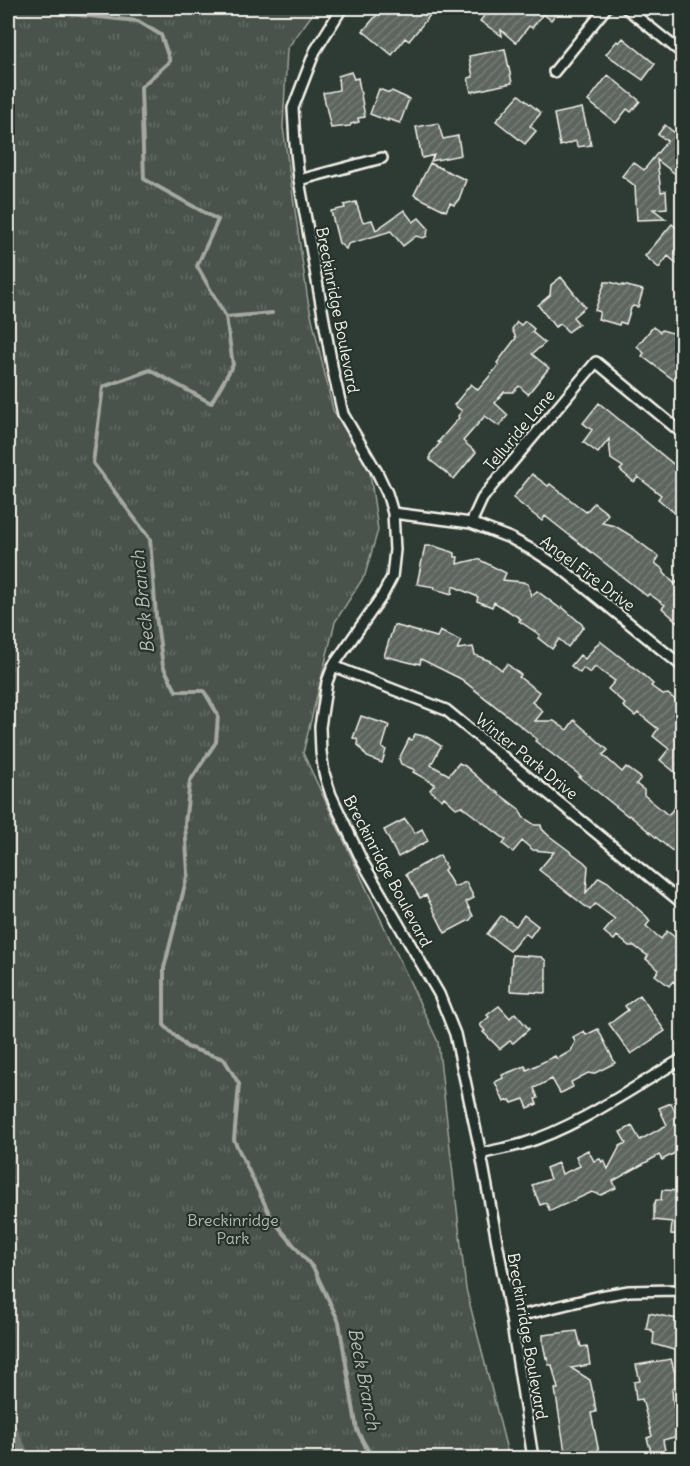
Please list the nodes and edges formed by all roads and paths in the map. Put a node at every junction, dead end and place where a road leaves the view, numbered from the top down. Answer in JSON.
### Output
{"nodes":[{"id":1,"x":342,"y":8,"type":"edge"},
{"id":2,"x":606,"y":8,"type":"edge"},
{"id":3,"x":626,"y":8,"type":"edge"},
{"id":4,"x":682,"y":53,"type":"edge"},
{"id":5,"x":554,"y":72,"type":"dead end"},
{"id":6,"x":382,"y":158,"type":"dead end"},
{"id":7,"x":299,"y":180,"type":"junction"},
{"id":8,"x":682,"y":433,"type":"edge"},
{"id":9,"x":393,"y":513,"type":"junction"},
{"id":10,"x":471,"y":523,"type":"junction"},
{"id":11,"x":333,"y":666,"type":"junction"},
{"id":12,"x":682,"y":666,"type":"edge"},
{"id":13,"x":682,"y":903,"type":"edge"},
{"id":14,"x":682,"y":1059,"type":"edge"},
{"id":15,"x":481,"y":1154,"type":"junction"},
{"id":16,"x":682,"y":1291,"type":"edge"},
{"id":17,"x":511,"y":1318,"type":"junction"},
{"id":18,"x":533,"y":1458,"type":"edge"}],
"edges":[{"from":1,"to":7,"type":"street","name":"Breckinridge Boulevard"},
{"from":2,"to":5,"type":"street"},
{"from":3,"to":4,"type":"street"},
{"from":6,"to":7,"type":"street"},
{"from":7,"to":9,"type":"street","name":"Breckinridge Boulevard"},
{"from":8,"to":10,"type":"street","name":"Telluride Lane"},
{"from":9,"to":10,"type":"street","name":"Angel Fire Drive"},
{"from":9,"to":11,"type":"street","name":"Breckinridge Boulevard"},
{"from":10,"to":12,"type":"street","name":"Angel Fire Drive"},
{"from":11,"to":13,"type":"street","name":"Winter Park Drive"},
{"from":11,"to":15,"type":"street","name":"Breckinridge Boulevard"},
{"from":14,"to":15,"type":"street"},
{"from":15,"to":17,"type":"street","name":"Breckinridge Boulevard"},
{"from":16,"to":17,"type":"street"},
{"from":17,"to":18,"type":"street","name":"Breckinridge Boulevard"}]}
